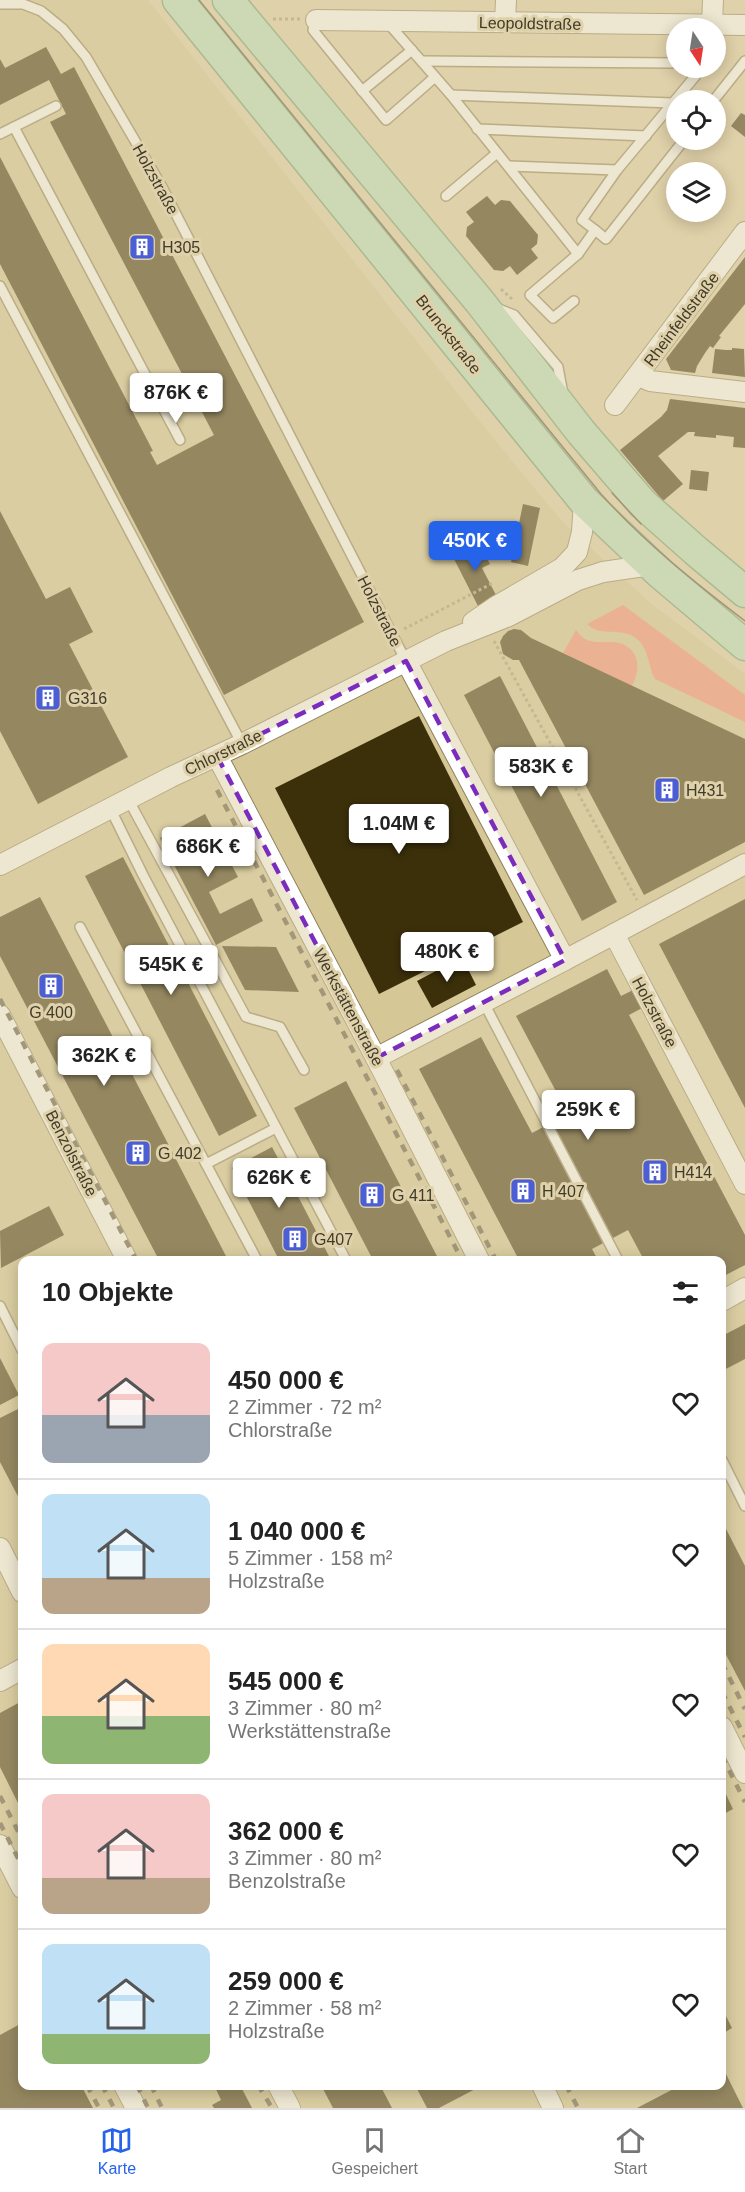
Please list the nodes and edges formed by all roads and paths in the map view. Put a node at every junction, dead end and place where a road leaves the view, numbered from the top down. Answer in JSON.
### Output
{"nodes":[{"id":1,"x":178,"y":0,"type":"edge"},
{"id":2,"x":228,"y":0,"type":"edge"},
{"id":3,"x":506,"y":0,"type":"edge"},
{"id":4,"x":713,"y":0,"type":"edge"},
{"id":5,"x":0,"y":4,"type":"edge"},
{"id":6,"x":265,"y":18,"type":"dead end"},
{"id":7,"x":712,"y":18,"type":"edge"},
{"id":8,"x":316,"y":20,"type":"junction"},
{"id":9,"x":385,"y":21,"type":"junction"},
{"id":10,"x":506,"y":22,"type":"junction"},
{"id":11,"x":745,"y":25,"type":"edge"},
{"id":12,"x":666,"y":26,"type":"edge"},
{"id":13,"x":726,"y":26,"type":"edge"},
{"id":14,"x":412,"y":50,"type":"junction"},
{"id":15,"x":422,"y":61,"type":"junction"},
{"id":16,"x":745,"y":61,"type":"edge"},
{"id":17,"x":666,"y":63,"type":"edge"},
{"id":18,"x":435,"y":77,"type":"junction"},
{"id":19,"x":693,"y":78,"type":"edge"},
{"id":20,"x":683,"y":90,"type":"edge"},
{"id":21,"x":722,"y":90,"type":"edge"},
{"id":22,"x":362,"y":91,"type":"junction"},
{"id":23,"x":451,"y":95,"type":"junction"},
{"id":24,"x":666,"y":103,"type":"edge"},
{"id":25,"x":56,"y":106,"type":"dead end"},
{"id":26,"x":666,"y":111,"type":"edge"},
{"id":27,"x":14,"y":127,"type":"junction"},
{"id":28,"x":477,"y":129,"type":"junction"},
{"id":29,"x":0,"y":134,"type":"edge"},
{"id":30,"x":646,"y":136,"type":"junction"},
{"id":31,"x":676,"y":150,"type":"edge"},
{"id":32,"x":497,"y":153,"type":"junction"},
{"id":33,"x":509,"y":166,"type":"junction"},
{"id":34,"x":617,"y":170,"type":"junction"},
{"id":35,"x":446,"y":196,"type":"dead end"},
{"id":36,"x":595,"y":230,"type":"junction"},
{"id":37,"x":744,"y":235,"type":"edge"},
{"id":38,"x":578,"y":254,"type":"junction"},
{"id":39,"x":0,"y":286,"type":"edge"},
{"id":40,"x":574,"y":301,"type":"dead end"},
{"id":41,"x":639,"y":376,"type":"junction"},
{"id":42,"x":745,"y":392,"type":"edge"},
{"id":43,"x":615,"y":405,"type":"dead end"},
{"id":44,"x":180,"y":440,"type":"dead end"},
{"id":45,"x":591,"y":512,"type":"junction"},
{"id":46,"x":639,"y":563,"type":"junction"},
{"id":47,"x":493,"y":584,"type":"dead end"},
{"id":48,"x":745,"y":592,"type":"edge"},
{"id":49,"x":499,"y":612,"type":"junction"},
{"id":50,"x":392,"y":635,"type":"junction"},
{"id":51,"x":493,"y":637,"type":"dead end"},
{"id":52,"x":745,"y":645,"type":"edge"},
{"id":53,"x":405,"y":661,"type":"junction"},
{"id":54,"x":242,"y":744,"type":"junction"},
{"id":55,"x":217,"y":756,"type":"junction"},
{"id":56,"x":119,"y":804,"type":"junction"},
{"id":57,"x":745,"y":864,"type":"edge"},
{"id":58,"x":0,"y":865,"type":"edge"},
{"id":59,"x":646,"y":917,"type":"junction"},
{"id":60,"x":80,"y":927,"type":"dead end"},
{"id":61,"x":614,"y":934,"type":"junction"},
{"id":62,"x":565,"y":960,"type":"junction"},
{"id":63,"x":484,"y":1002,"type":"junction"},
{"id":64,"x":0,"y":1015,"type":"edge"},
{"id":65,"x":376,"y":1058,"type":"junction"},
{"id":66,"x":304,"y":1070,"type":"dead end"},
{"id":67,"x":276,"y":1128,"type":"junction"},
{"id":68,"x":206,"y":1164,"type":"junction"},
{"id":69,"x":745,"y":1184,"type":"edge"},
{"id":70,"x":125,"y":1256,"type":"edge"},
{"id":71,"x":255,"y":1256,"type":"edge"},
{"id":72,"x":344,"y":1256,"type":"edge"},
{"id":73,"x":477,"y":1256,"type":"edge"},
{"id":74,"x":616,"y":1256,"type":"edge"},
{"id":75,"x":745,"y":1288,"type":"edge"},
{"id":76,"x":726,"y":1299,"type":"edge"},
{"id":77,"x":0,"y":1306,"type":"edge"},
{"id":78,"x":18,"y":1326,"type":"edge"},
{"id":79,"x":12,"y":1329,"type":"junction"},
{"id":80,"x":18,"y":1342,"type":"edge"},
{"id":81,"x":726,"y":1468,"type":"edge"},
{"id":82,"x":745,"y":1506,"type":"edge"},
{"id":83,"x":0,"y":1548,"type":"edge"},
{"id":84,"x":18,"y":1584,"type":"edge"},
{"id":85,"x":18,"y":1671,"type":"edge"},
{"id":86,"x":0,"y":1681,"type":"edge"},
{"id":87,"x":726,"y":1736,"type":"edge"},
{"id":88,"x":745,"y":1773,"type":"edge"},
{"id":89,"x":0,"y":1845,"type":"edge"},
{"id":90,"x":18,"y":1880,"type":"edge"},
{"id":91,"x":127,"y":2090,"type":"edge"},
{"id":92,"x":281,"y":2090,"type":"edge"},
{"id":93,"x":545,"y":2090,"type":"edge"},
{"id":94,"x":136,"y":2108,"type":"edge"},
{"id":95,"x":290,"y":2108,"type":"edge"},
{"id":96,"x":554,"y":2108,"type":"edge"}],
"edges":[{"from":1,"to":45,"type":"main road","name":"Brunckstraße"},
{"from":2,"to":48,"type":"main road"},
{"from":3,"to":10,"type":"street"},
{"from":4,"to":7,"type":"street"},
{"from":5,"to":50,"type":"lane","name":"Holzstraße"},
{"from":6,"to":8,"type":"path"},
{"from":8,"to":9,"type":"street","name":"Leopoldstraße"},
{"from":8,"to":22,"type":"lane"},
{"from":9,"to":10,"type":"street","name":"Leopoldstraße"},
{"from":9,"to":14,"type":"lane"},
{"from":10,"to":12,"type":"street","name":"Leopoldstraße"},
{"from":11,"to":13,"type":"street","name":"Leopoldstraße"},
{"from":14,"to":15,"type":"lane"},
{"from":14,"to":22,"type":"lane"},
{"from":15,"to":17,"type":"lane"},
{"from":15,"to":18,"type":"lane"},
{"from":16,"to":21,"type":"lane"},
{"from":18,"to":22,"type":"lane"},
{"from":18,"to":23,"type":"lane"},
{"from":19,"to":20,"type":"lane"},
{"from":23,"to":24,"type":"lane"},
{"from":23,"to":28,"type":"lane"},
{"from":25,"to":27,"type":"lane"},
{"from":26,"to":30,"type":"lane"},
{"from":27,"to":29,"type":"lane"},
{"from":27,"to":44,"type":"lane"},
{"from":28,"to":30,"type":"lane"},
{"from":28,"to":32,"type":"lane"},
{"from":30,"to":34,"type":"lane"},
{"from":31,"to":36,"type":"lane"},
{"from":32,"to":33,"type":"lane"},
{"from":32,"to":35,"type":"lane"},
{"from":33,"to":34,"type":"lane"},
{"from":33,"to":38,"type":"lane"},
{"from":34,"to":36,"type":"lane"},
{"from":36,"to":38,"type":"lane"},
{"from":37,"to":41,"type":"street","name":"Rheinfeldstraße"},
{"from":38,"to":40,"type":"lane"},
{"from":39,"to":54,"type":"lane"},
{"from":41,"to":42,"type":"street"},
{"from":41,"to":43,"type":"street","name":"Rheinfeldstraße"},
{"from":45,"to":46,"type":"main road","name":"Brunckstraße"},
{"from":45,"to":49,"type":"street"},
{"from":46,"to":49,"type":"street"},
{"from":46,"to":52,"type":"main road","name":"Brunckstraße"},
{"from":47,"to":50,"type":"path"},
{"from":49,"to":53,"type":"street","name":"Chlorstraße"},
{"from":50,"to":53,"type":"lane","name":"Holzstraße"},
{"from":51,"to":59,"type":"path"},
{"from":53,"to":54,"type":"street","name":"Chlorstraße"},
{"from":53,"to":62,"type":"street","name":"Holzstraße"},
{"from":54,"to":55,"type":"street","name":"Chlorstraße"},
{"from":55,"to":56,"type":"street","name":"Chlorstraße"},
{"from":55,"to":65,"type":"street","name":"Werkstättenstraße"},
{"from":56,"to":58,"type":"street","name":"Chlorstraße"},
{"from":56,"to":66,"type":"lane"},
{"from":56,"to":67,"type":"lane"},
{"from":57,"to":59,"type":"street"},
{"from":59,"to":61,"type":"street"},
{"from":60,"to":68,"type":"lane"},
{"from":61,"to":62,"type":"street"},
{"from":61,"to":69,"type":"street","name":"Holzstraße"},
{"from":62,"to":63,"type":"street"},
{"from":63,"to":65,"type":"street"},
{"from":63,"to":74,"type":"lane"},
{"from":64,"to":70,"type":"street","name":"Benzolstraße"},
{"from":65,"to":73,"type":"street","name":"Werkstättenstraße"},
{"from":67,"to":68,"type":"lane"},
{"from":67,"to":72,"type":"lane"},
{"from":68,"to":71,"type":"lane"},
{"from":75,"to":76,"type":"street"},
{"from":77,"to":79,"type":"lane"},
{"from":78,"to":79,"type":"lane"},
{"from":79,"to":80,"type":"lane"},
{"from":81,"to":82,"type":"lane"},
{"from":83,"to":84,"type":"street"},
{"from":85,"to":86,"type":"street"},
{"from":87,"to":88,"type":"street"},
{"from":89,"to":90,"type":"street"},
{"from":91,"to":94,"type":"street"},
{"from":92,"to":95,"type":"street"},
{"from":93,"to":96,"type":"street"}]}
